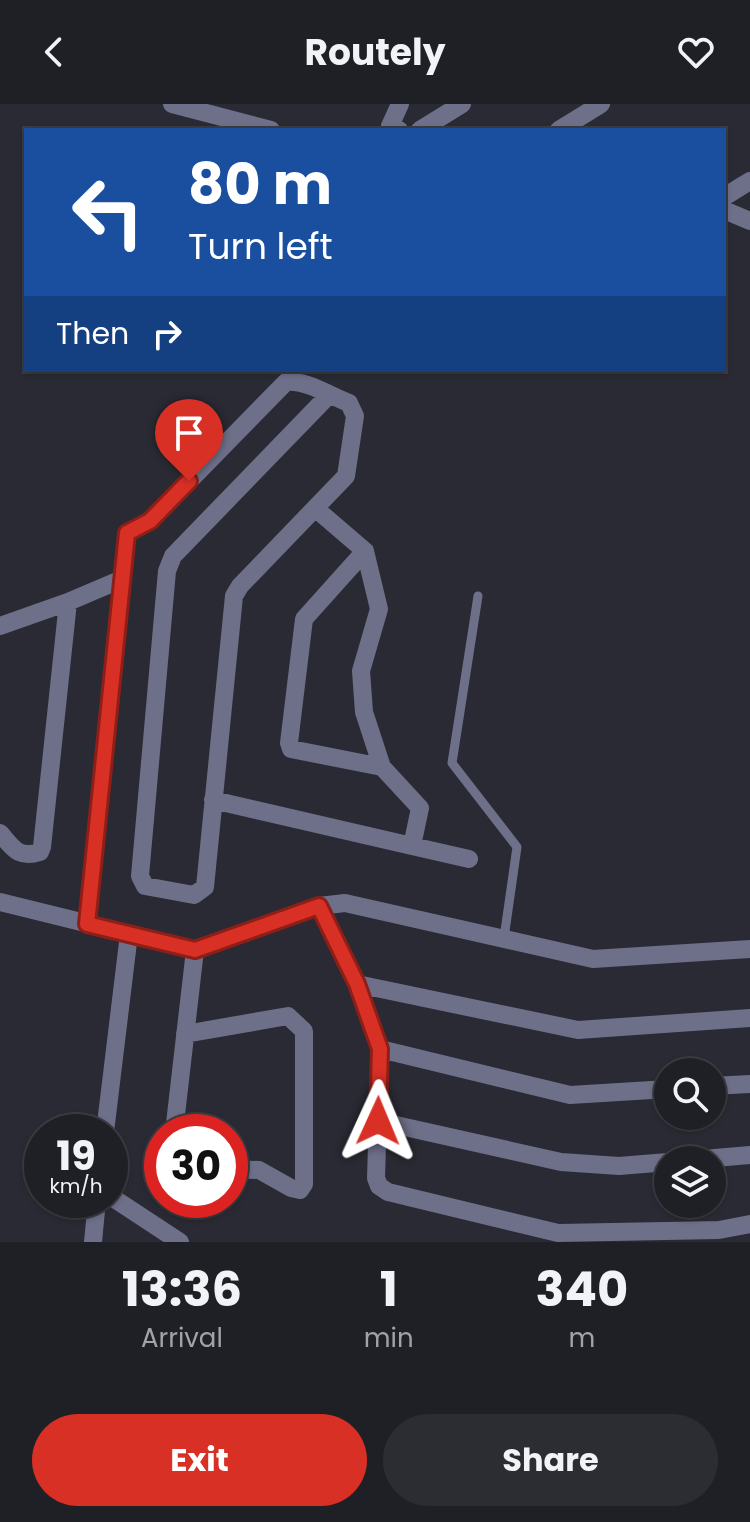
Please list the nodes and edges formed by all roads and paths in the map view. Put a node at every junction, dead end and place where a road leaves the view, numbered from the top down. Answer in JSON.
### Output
{"nodes":[{"id":1,"x":172,"y":104,"type":"edge"},
{"id":2,"x":400,"y":104,"type":"edge"},
{"id":3,"x":462,"y":104,"type":"edge"},
{"id":4,"x":601,"y":104,"type":"edge"},
{"id":5,"x":263,"y":128,"type":"edge"},
{"id":6,"x":394,"y":128,"type":"edge"},
{"id":7,"x":423,"y":128,"type":"edge"},
{"id":8,"x":562,"y":128,"type":"edge"},
{"id":9,"x":750,"y":181,"type":"edge"},
{"id":10,"x":726,"y":196,"type":"edge"},
{"id":11,"x":726,"y":211,"type":"edge"},
{"id":12,"x":750,"y":221,"type":"edge"},
{"id":13,"x":329,"y":395,"type":"junction"},
{"id":14,"x":316,"y":509,"type":"junction"},
{"id":15,"x":365,"y":551,"type":"junction"},
{"id":16,"x":122,"y":579,"type":"junction"},
{"id":17,"x":478,"y":596,"type":"dead end"},
{"id":18,"x":68,"y":602,"type":"junction"},
{"id":19,"x":0,"y":626,"type":"edge"},
{"id":20,"x":382,"y":767,"type":"junction"},
{"id":21,"x":213,"y":800,"type":"junction"},
{"id":22,"x":0,"y":833,"type":"edge"},
{"id":23,"x":412,"y":846,"type":"junction"},
{"id":24,"x":469,"y":859,"type":"dead end"},
{"id":25,"x":0,"y":902,"type":"edge"},
{"id":26,"x":319,"y":906,"type":"junction"},
{"id":27,"x":87,"y":924,"type":"junction"},
{"id":28,"x":129,"y":934,"type":"junction"},
{"id":29,"x":504,"y":938,"type":"junction"},
{"id":30,"x":750,"y":949,"type":"edge"},
{"id":31,"x":195,"y":950,"type":"junction"},
{"id":32,"x":357,"y":984,"type":"junction"},
{"id":33,"x":750,"y":1018,"type":"edge"},
{"id":34,"x":185,"y":1034,"type":"junction"},
{"id":35,"x":380,"y":1049,"type":"junction"},
{"id":36,"x":750,"y":1084,"type":"edge"},
{"id":37,"x":726,"y":1085,"type":"edge"},
{"id":38,"x":654,"y":1090,"type":"edge"},
{"id":39,"x":107,"y":1114,"type":"edge"},
{"id":40,"x":176,"y":1114,"type":"edge"},
{"id":41,"x":378,"y":1121,"type":"junction"},
{"id":42,"x":750,"y":1155,"type":"edge"},
{"id":43,"x":726,"y":1157,"type":"edge"},
{"id":44,"x":654,"y":1163,"type":"edge"},
{"id":45,"x":248,"y":1170,"type":"edge"},
{"id":46,"x":128,"y":1210,"type":"edge"},
{"id":47,"x":95,"y":1218,"type":"edge"},
{"id":48,"x":750,"y":1224,"type":"edge"},
{"id":49,"x":161,"y":1236,"type":"edge"},
{"id":50,"x":93,"y":1242,"type":"edge"},
{"id":51,"x":180,"y":1242,"type":"edge"}],
"edges":[{"from":1,"to":5,"type":"street"},
{"from":2,"to":6,"type":"street"},
{"from":3,"to":7,"type":"street"},
{"from":4,"to":8,"type":"street"},
{"from":9,"to":10,"type":"street"},
{"from":11,"to":12,"type":"street"},
{"from":13,"to":14,"type":"street"},
{"from":13,"to":16,"type":"street"},
{"from":13,"to":21,"type":"street"},
{"from":14,"to":15,"type":"street"},
{"from":14,"to":21,"type":"street"},
{"from":15,"to":20,"type":"street"},
{"from":15,"to":20,"type":"street"},
{"from":16,"to":18,"type":"street"},
{"from":16,"to":27,"type":"street"},
{"from":17,"to":29,"type":"lane"},
{"from":18,"to":19,"type":"street"},
{"from":18,"to":22,"type":"street"},
{"from":20,"to":23,"type":"street"},
{"from":21,"to":23,"type":"street"},
{"from":23,"to":24,"type":"street"},
{"from":25,"to":27,"type":"street"},
{"from":26,"to":29,"type":"street"},
{"from":26,"to":31,"type":"street"},
{"from":26,"to":32,"type":"street"},
{"from":27,"to":28,"type":"street"},
{"from":28,"to":31,"type":"street"},
{"from":28,"to":39,"type":"street"},
{"from":29,"to":30,"type":"street"},
{"from":31,"to":34,"type":"street"},
{"from":32,"to":33,"type":"street"},
{"from":32,"to":35,"type":"street"},
{"from":34,"to":40,"type":"street"},
{"from":34,"to":45,"type":"street"},
{"from":35,"to":38,"type":"street"},
{"from":35,"to":41,"type":"street"},
{"from":36,"to":37,"type":"street"},
{"from":41,"to":44,"type":"street"},
{"from":41,"to":48,"type":"street"},
{"from":42,"to":43,"type":"street"},
{"from":46,"to":49,"type":"street"},
{"from":47,"to":50,"type":"street"},
{"from":49,"to":51,"type":"street"}]}
